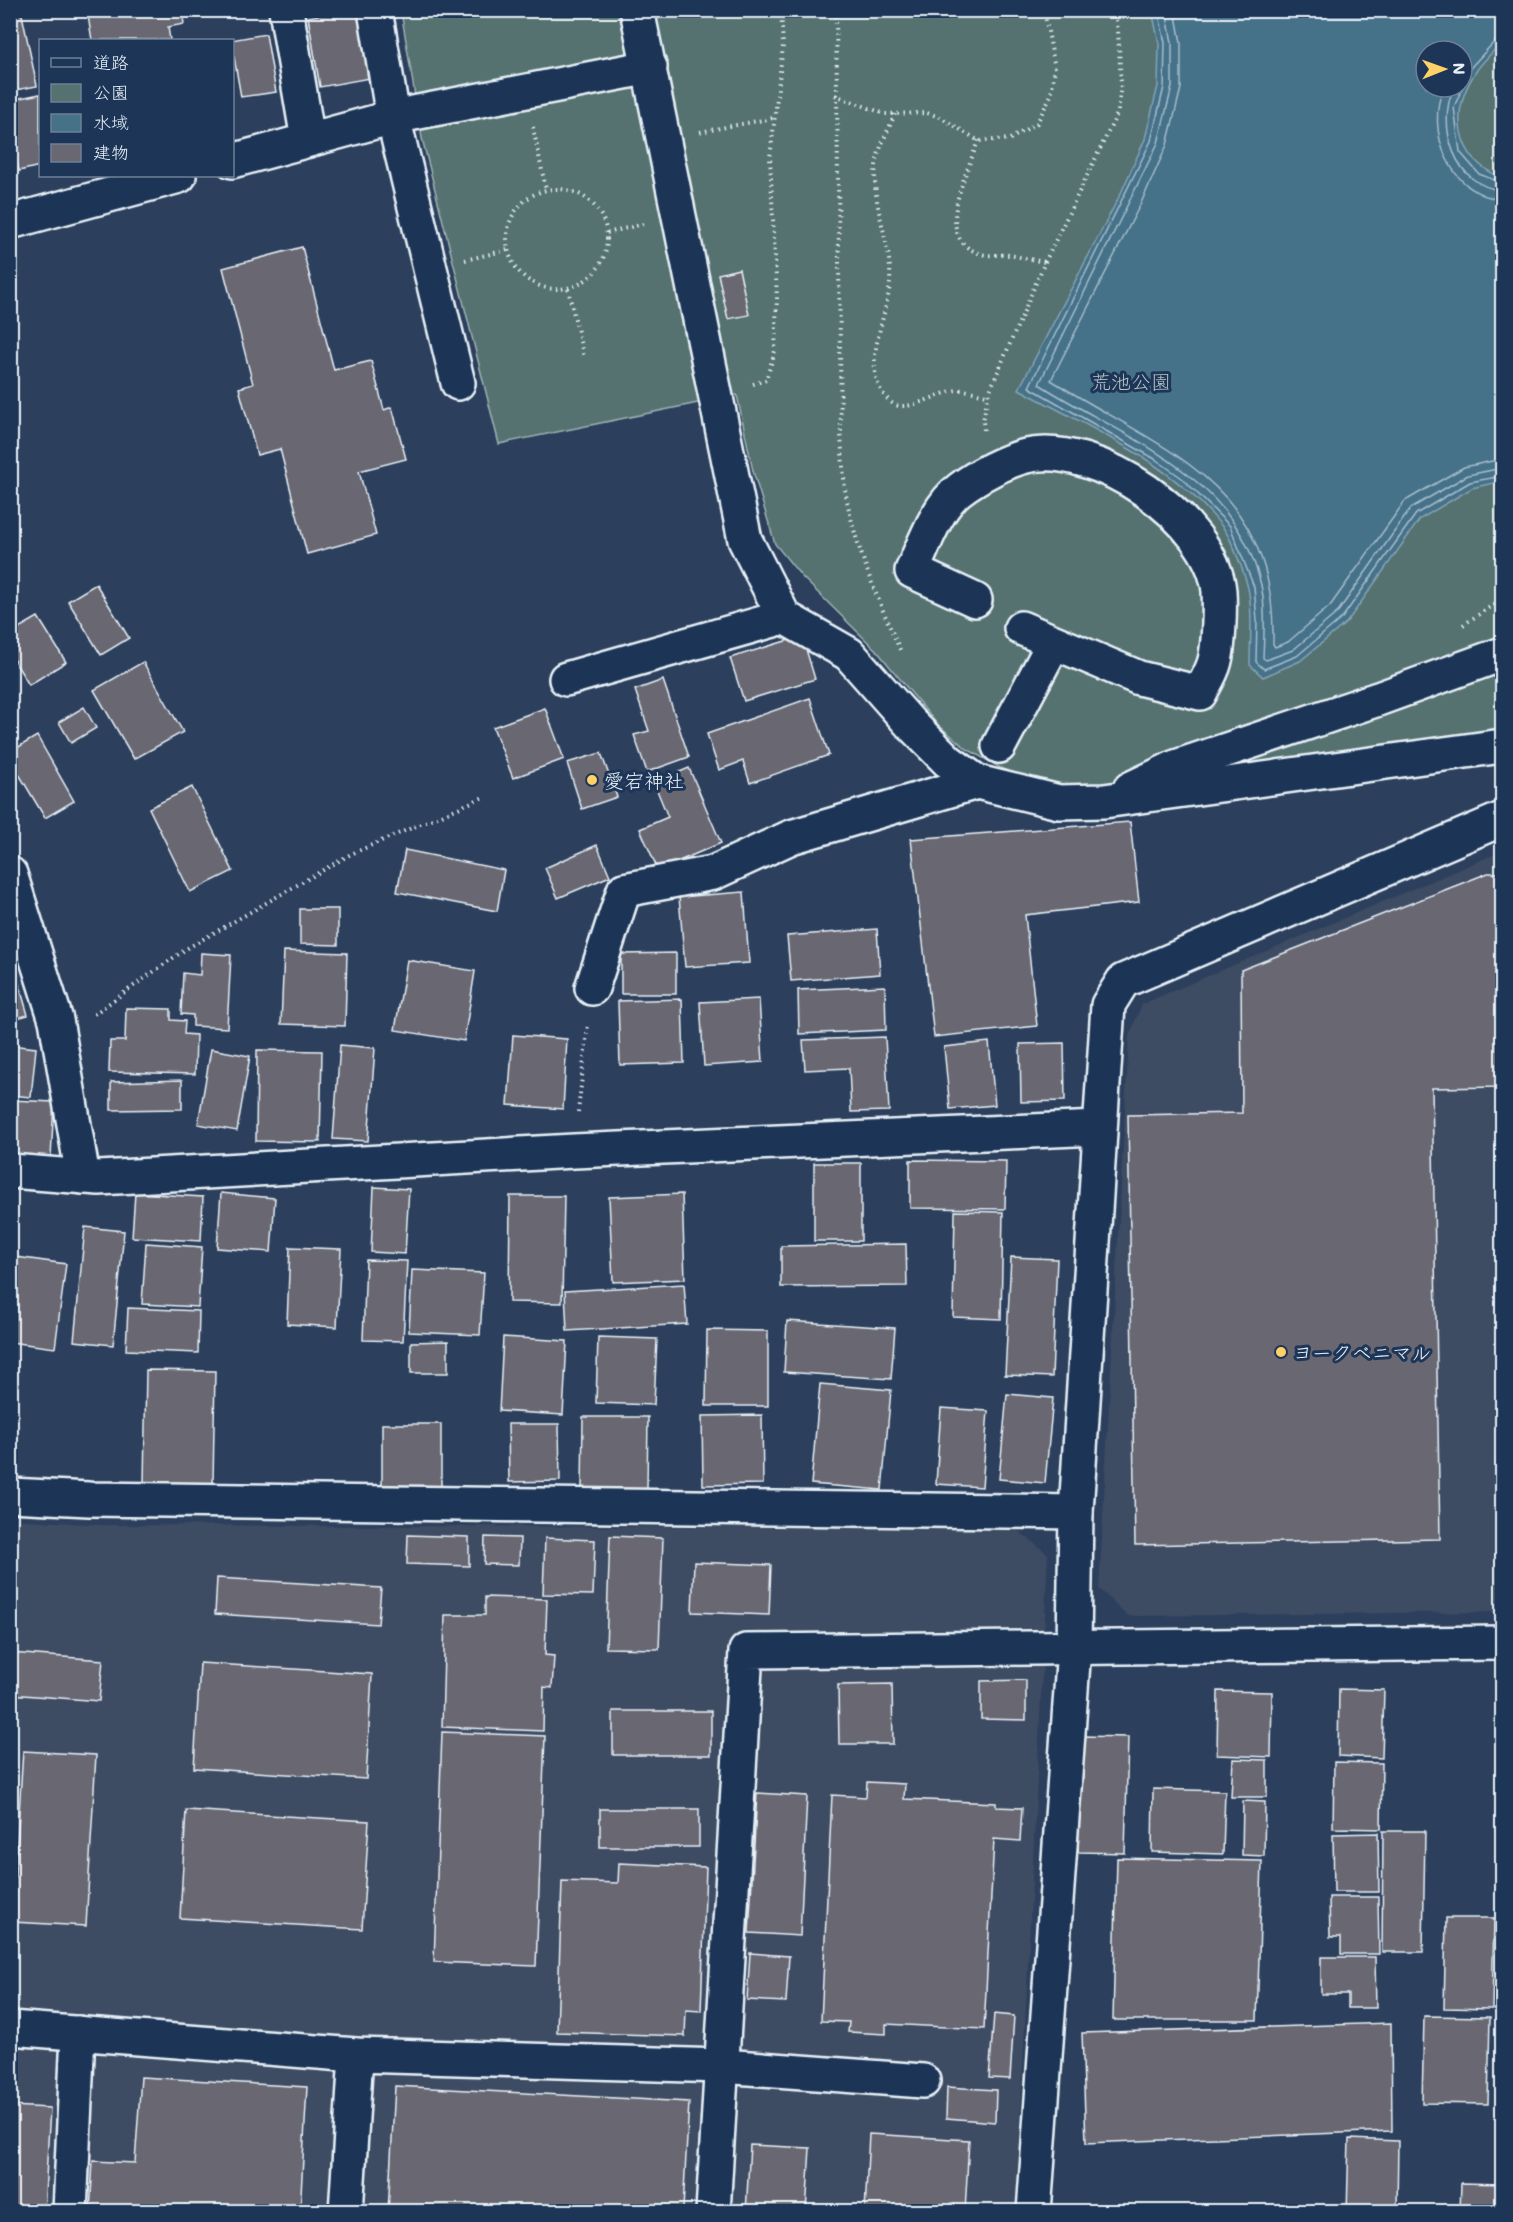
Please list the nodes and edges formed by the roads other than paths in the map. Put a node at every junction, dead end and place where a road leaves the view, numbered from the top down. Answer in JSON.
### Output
{"nodes":[{"id":1,"x":286,"y":10,"type":"edge"},
{"id":2,"x":375,"y":10,"type":"edge"},
{"id":3,"x":637,"y":10,"type":"edge"},
{"id":4,"x":650,"y":67,"type":"junction"},
{"id":5,"x":393,"y":117,"type":"junction"},
{"id":6,"x":308,"y":140,"type":"junction"},
{"id":7,"x":234,"y":160,"type":"edge"},
{"id":8,"x":175,"y":177,"type":"edge"},
{"id":9,"x":10,"y":222,"type":"edge"},
{"id":10,"x":458,"y":383,"type":"dead end"},
{"id":11,"x":975,"y":600,"type":"dead end"},
{"id":12,"x":784,"y":617,"type":"junction"},
{"id":13,"x":1021,"y":628,"type":"dead end"},
{"id":14,"x":1053,"y":644,"type":"junction"},
{"id":15,"x":1503,"y":654,"type":"edge"},
{"id":16,"x":566,"y":679,"type":"dead end"},
{"id":17,"x":999,"y":746,"type":"dead end"},
{"id":18,"x":1503,"y":746,"type":"edge"},
{"id":19,"x":977,"y":782,"type":"junction"},
{"id":20,"x":1104,"y":801,"type":"junction"},
{"id":21,"x":1503,"y":819,"type":"edge"},
{"id":22,"x":10,"y":874,"type":"edge"},
{"id":23,"x":592,"y":988,"type":"road end"},
{"id":24,"x":1098,"y":1128,"type":"junction"},
{"id":25,"x":10,"y":1171,"type":"edge"},
{"id":26,"x":83,"y":1177,"type":"junction"},
{"id":27,"x":10,"y":1495,"type":"edge"},
{"id":28,"x":1076,"y":1512,"type":"junction"},
{"id":29,"x":1503,"y":1642,"type":"edge"},
{"id":30,"x":1074,"y":1648,"type":"junction"},
{"id":31,"x":10,"y":2028,"type":"edge"},
{"id":32,"x":78,"y":2033,"type":"junction"},
{"id":33,"x":356,"y":2055,"type":"junction"},
{"id":34,"x":722,"y":2066,"type":"junction"},
{"id":35,"x":923,"y":2080,"type":"dead end"},
{"id":36,"x":70,"y":2211,"type":"edge"},
{"id":37,"x":346,"y":2211,"type":"edge"},
{"id":38,"x":713,"y":2211,"type":"edge"},
{"id":39,"x":1034,"y":2211,"type":"edge"}],
"edges":[{"from":1,"to":6,"type":"street"},
{"from":2,"to":5,"type":"street"},
{"from":3,"to":4,"type":"street"},
{"from":4,"to":5,"type":"street"},
{"from":4,"to":12,"type":"street"},
{"from":5,"to":6,"type":"street"},
{"from":5,"to":10,"type":"street"},
{"from":6,"to":7,"type":"street"},
{"from":8,"to":9,"type":"street"},
{"from":11,"to":14,"type":"street"},
{"from":12,"to":16,"type":"street"},
{"from":12,"to":19,"type":"street"},
{"from":13,"to":14,"type":"street"},
{"from":14,"to":17,"type":"street"},
{"from":15,"to":20,"type":"street"},
{"from":18,"to":20,"type":"street"},
{"from":19,"to":20,"type":"street"},
{"from":19,"to":23,"type":"street"},
{"from":21,"to":24,"type":"street"},
{"from":22,"to":26,"type":"street"},
{"from":24,"to":26,"type":"street"},
{"from":24,"to":28,"type":"street"},
{"from":25,"to":26,"type":"street"},
{"from":27,"to":28,"type":"street"},
{"from":28,"to":30,"type":"street"},
{"from":29,"to":30,"type":"street"},
{"from":30,"to":34,"type":"street"},
{"from":30,"to":39,"type":"street"},
{"from":31,"to":32,"type":"street"},
{"from":32,"to":33,"type":"street"},
{"from":32,"to":36,"type":"street"},
{"from":33,"to":34,"type":"street"},
{"from":33,"to":37,"type":"street"},
{"from":34,"to":35,"type":"street"},
{"from":34,"to":38,"type":"street"}]}
